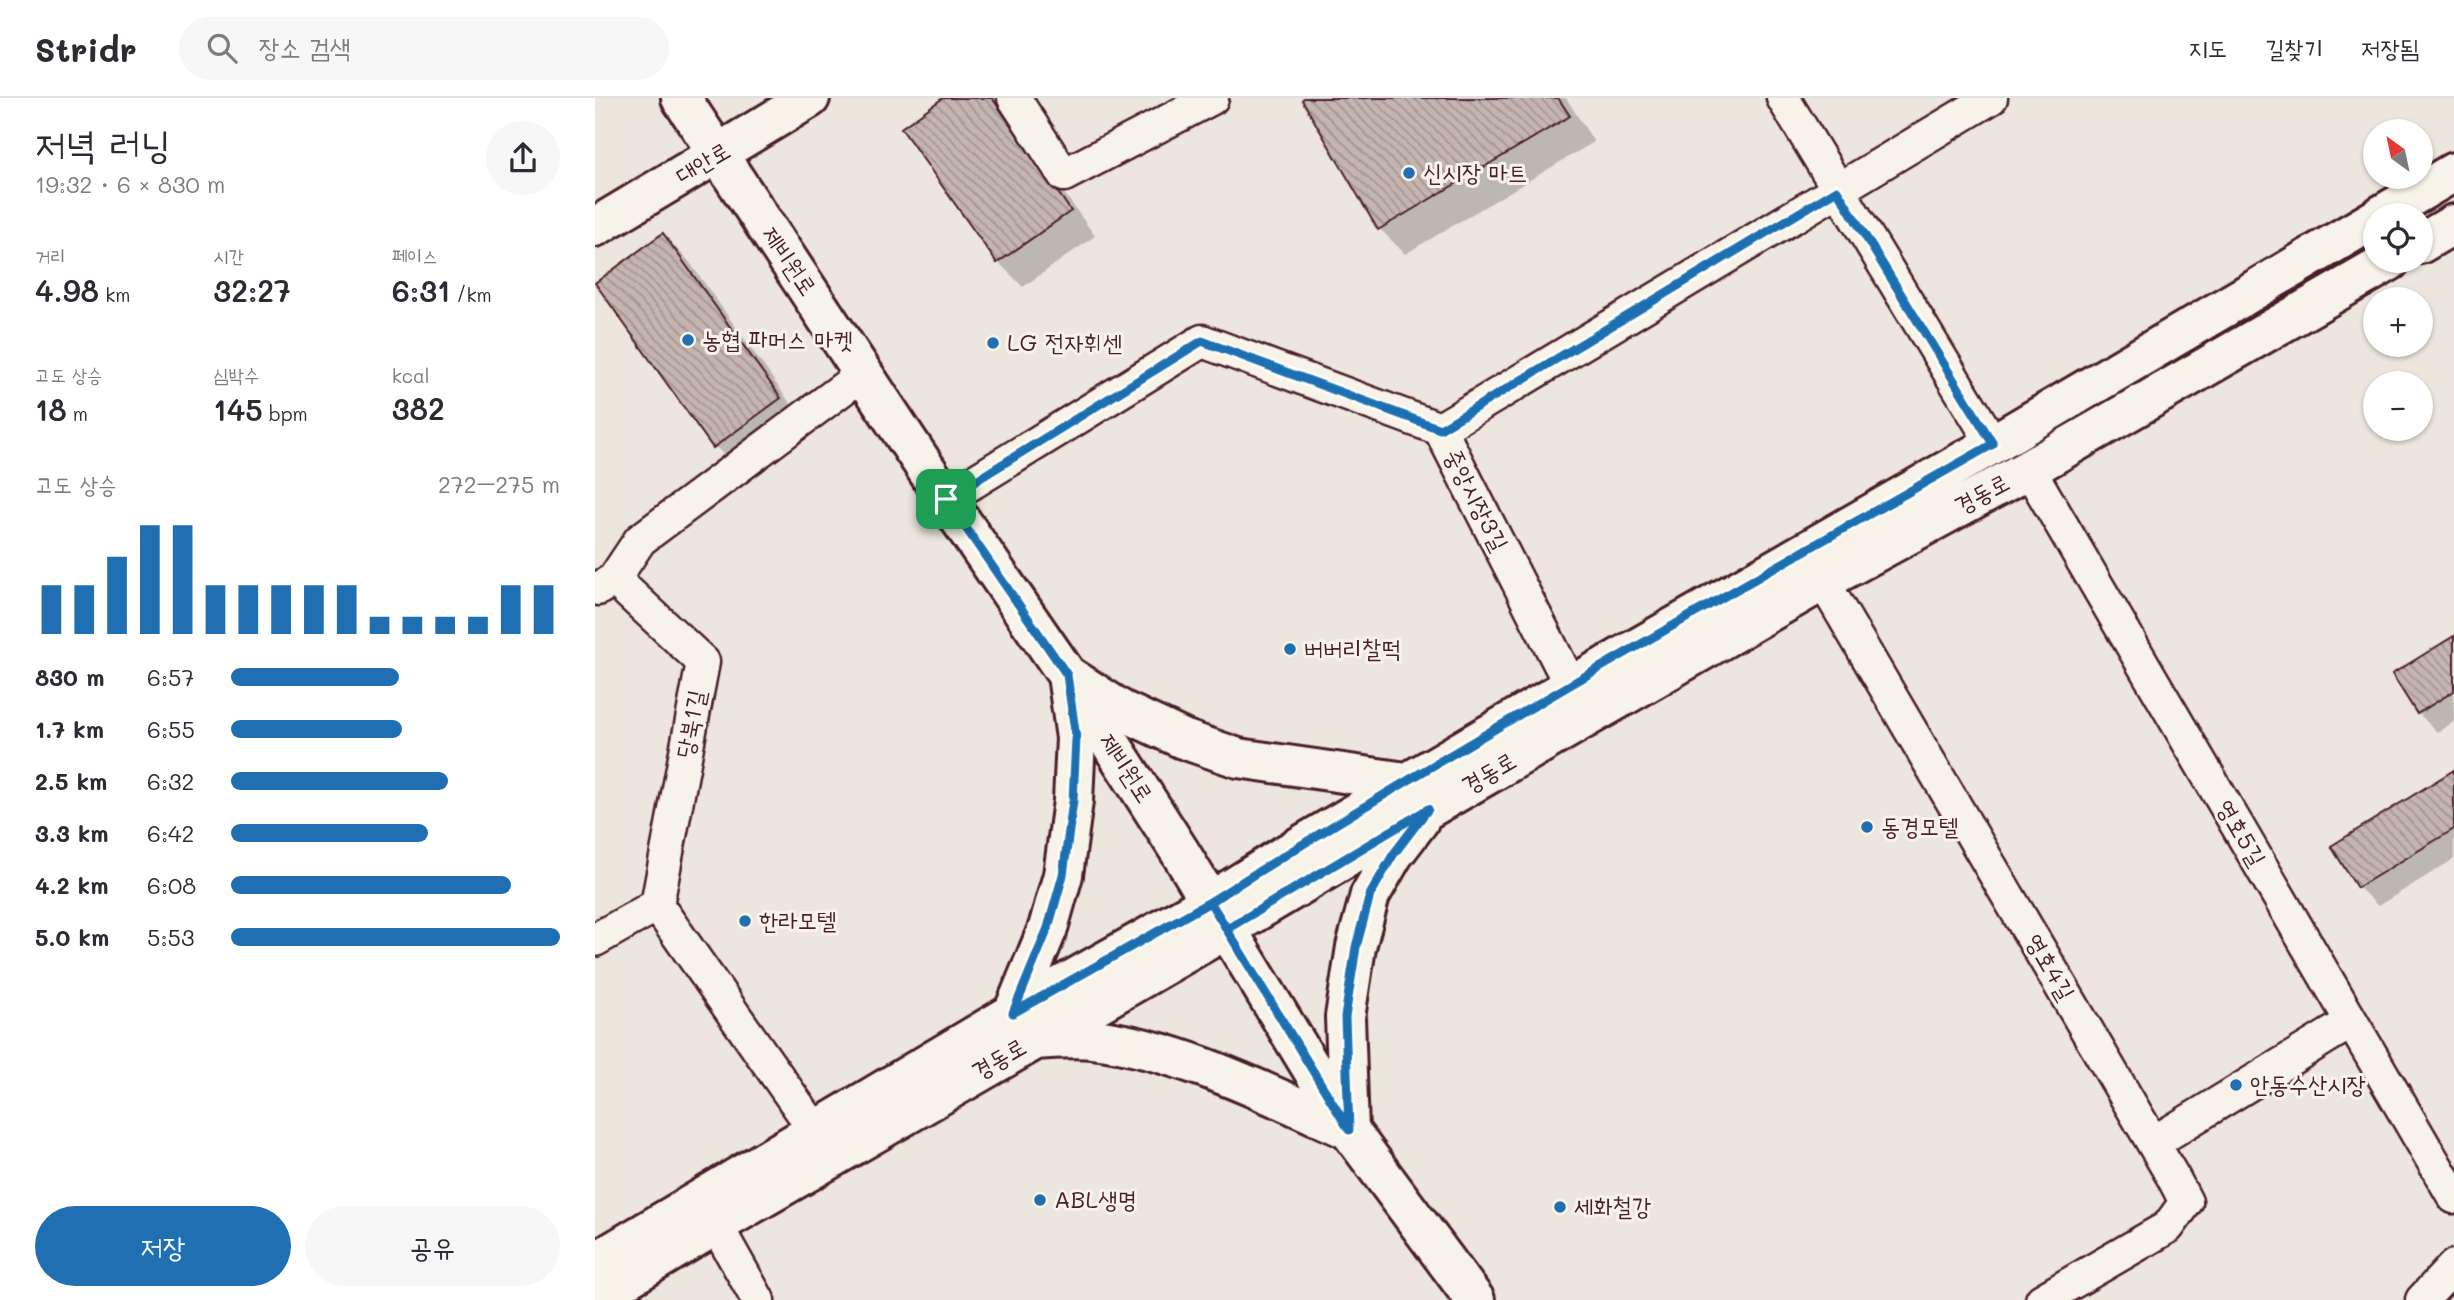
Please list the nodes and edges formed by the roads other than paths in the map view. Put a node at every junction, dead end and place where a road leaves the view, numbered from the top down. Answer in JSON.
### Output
{"nodes":[{"id":1,"x":681,"y":98,"type":"edge"},
{"id":2,"x":810,"y":98,"type":"edge"},
{"id":3,"x":1014,"y":98,"type":"edge"},
{"id":4,"x":1212,"y":98,"type":"edge"},
{"id":5,"x":1783,"y":98,"type":"edge"},
{"id":6,"x":1991,"y":98,"type":"edge"},
{"id":7,"x":718,"y":154,"type":"junction"},
{"id":8,"x":2454,"y":172,"type":"edge"},
{"id":9,"x":1837,"y":190,"type":"junction"},
{"id":10,"x":2401,"y":203,"type":"edge"},
{"id":11,"x":2454,"y":224,"type":"edge"},
{"id":12,"x":2363,"y":226,"type":"edge"},
{"id":13,"x":595,"y":227,"type":"edge"},
{"id":14,"x":2433,"y":236,"type":"edge"},
{"id":15,"x":2369,"y":273,"type":"edge"},
{"id":16,"x":864,"y":373,"type":"junction"},
{"id":17,"x":1440,"y":429,"type":"junction"},
{"id":18,"x":1993,"y":444,"type":"junction"},
{"id":19,"x":2029,"y":469,"type":"junction"},
{"id":20,"x":946,"y":499,"type":"junction"},
{"id":21,"x":1823,"y":581,"type":"junction"},
{"id":22,"x":604,"y":585,"type":"edge"},
{"id":23,"x":1067,"y":675,"type":"junction"},
{"id":24,"x":1571,"y":686,"type":"junction"},
{"id":25,"x":1417,"y":796,"type":"junction"},
{"id":26,"x":657,"y":905,"type":"junction"},
{"id":27,"x":1218,"y":915,"type":"junction"},
{"id":28,"x":595,"y":940,"type":"edge"},
{"id":29,"x":2351,"y":1022,"type":"junction"},
{"id":30,"x":1023,"y":1026,"type":"junction"},
{"id":31,"x":815,"y":1130,"type":"junction"},
{"id":32,"x":1349,"y":1130,"type":"junction"},
{"id":33,"x":2153,"y":1143,"type":"junction"},
{"id":34,"x":2454,"y":1197,"type":"edge"},
{"id":35,"x":716,"y":1225,"type":"junction"},
{"id":36,"x":595,"y":1262,"type":"edge"},
{"id":37,"x":2454,"y":1266,"type":"edge"},
{"id":38,"x":595,"y":1298,"type":"edge"},
{"id":39,"x":758,"y":1300,"type":"edge"},
{"id":40,"x":1475,"y":1300,"type":"edge"},
{"id":41,"x":2042,"y":1300,"type":"edge"},
{"id":42,"x":2422,"y":1300,"type":"edge"}],
"edges":[{"from":1,"to":7,"type":"street","name":"제비원로"},
{"from":2,"to":7,"type":"street","name":"대안로"},
{"from":3,"to":4,"type":"street"},
{"from":5,"to":9,"type":"street"},
{"from":6,"to":9,"type":"street"},
{"from":7,"to":13,"type":"street","name":"대안로"},
{"from":7,"to":16,"type":"street","name":"제비원로"},
{"from":8,"to":10,"type":"street"},
{"from":9,"to":17,"type":"street"},
{"from":9,"to":18,"type":"street"},
{"from":11,"to":14,"type":"street"},
{"from":12,"to":18,"type":"street","name":"경동로"},
{"from":15,"to":19,"type":"street","name":"경동로"},
{"from":16,"to":20,"type":"street","name":"제비원로"},
{"from":16,"to":22,"type":"street"},
{"from":17,"to":20,"type":"street","name":"중앙시장3길"},
{"from":17,"to":24,"type":"street","name":"중앙시장3길"},
{"from":18,"to":24,"type":"street","name":"경동로"},
{"from":19,"to":21,"type":"street","name":"경동로"},
{"from":19,"to":29,"type":"street","name":"영호5길"},
{"from":20,"to":23,"type":"street","name":"제비원로"},
{"from":21,"to":25,"type":"street","name":"경동로"},
{"from":21,"to":33,"type":"street","name":"영호4길"},
{"from":22,"to":26,"type":"street","name":"당북1길"},
{"from":23,"to":25,"type":"street"},
{"from":23,"to":27,"type":"street","name":"제비원로"},
{"from":23,"to":30,"type":"street"},
{"from":24,"to":25,"type":"street","name":"경동로"},
{"from":25,"to":27,"type":"street","name":"경동로"},
{"from":25,"to":32,"type":"street"},
{"from":26,"to":28,"type":"street"},
{"from":26,"to":31,"type":"street"},
{"from":27,"to":30,"type":"street","name":"경동로"},
{"from":27,"to":32,"type":"street","name":"제비원로"},
{"from":29,"to":33,"type":"street"},
{"from":29,"to":34,"type":"street","name":"영호5길"},
{"from":30,"to":31,"type":"street","name":"경동로"},
{"from":30,"to":32,"type":"street"},
{"from":30,"to":35,"type":"street","name":"경동로"},
{"from":31,"to":36,"type":"street","name":"경동로"},
{"from":32,"to":40,"type":"street","name":"제비원로"},
{"from":33,"to":41,"type":"street","name":"영호4길"},
{"from":35,"to":38,"type":"street","name":"경동로"},
{"from":35,"to":39,"type":"street"},
{"from":37,"to":42,"type":"street"}]}
